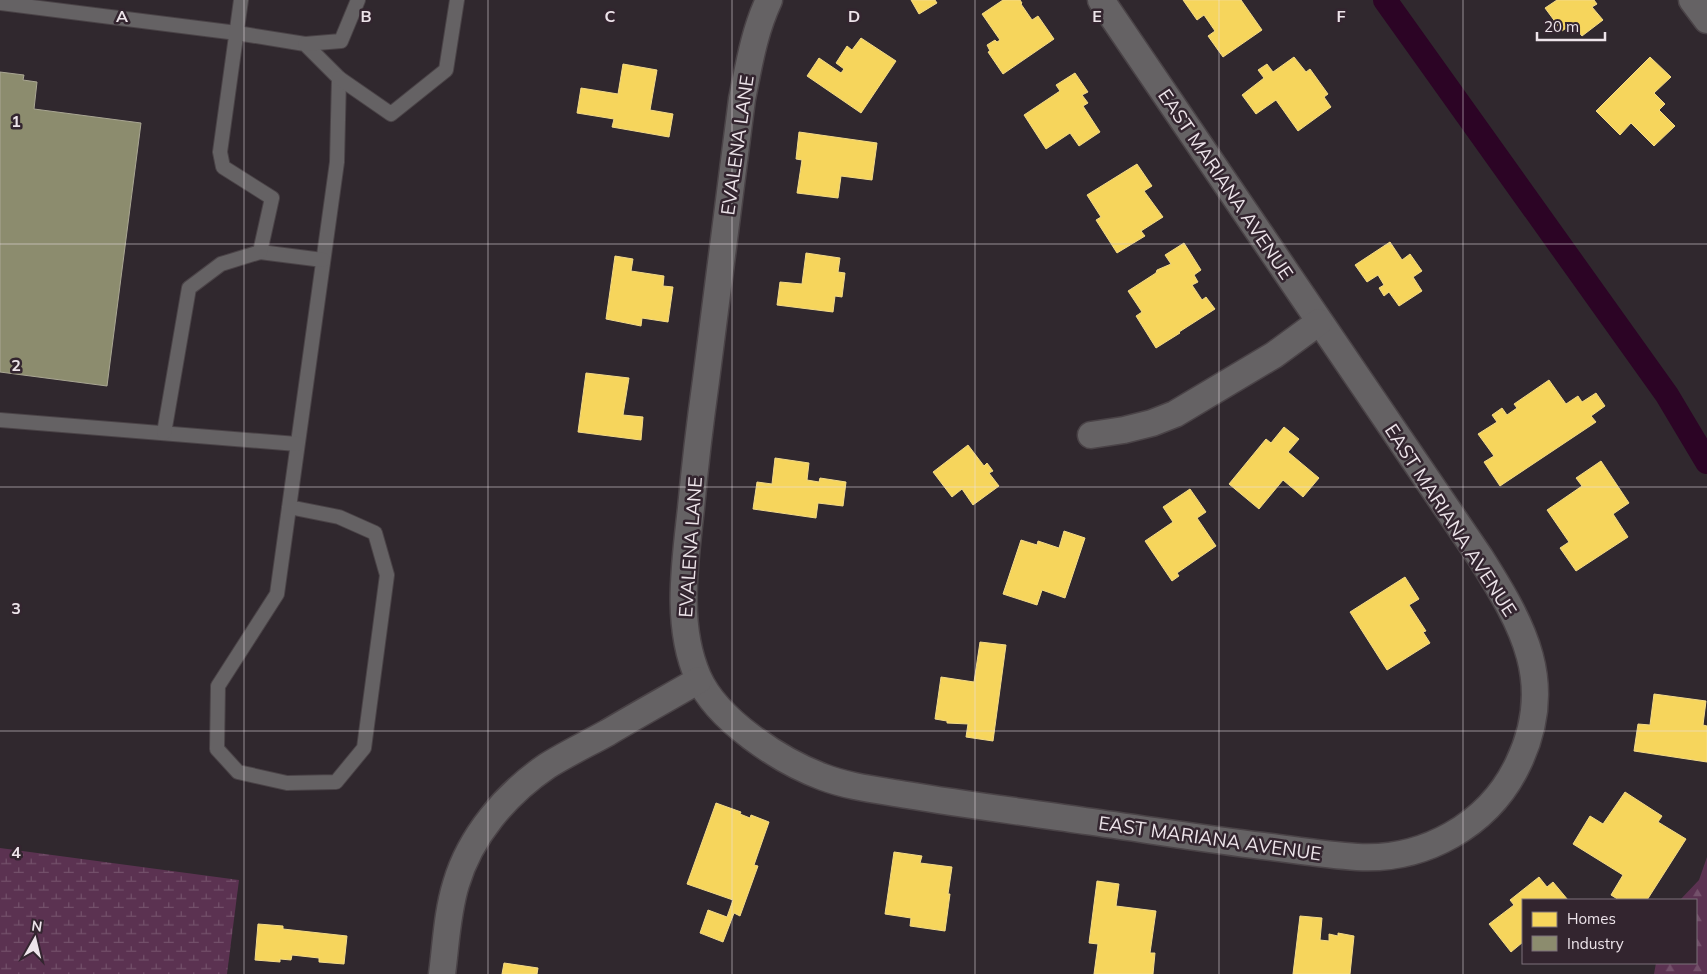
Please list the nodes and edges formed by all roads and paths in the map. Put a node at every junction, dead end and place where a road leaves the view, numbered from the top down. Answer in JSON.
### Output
{"nodes":[{"id":1,"x":242,"y":0,"type":"edge"},
{"id":2,"x":358,"y":0,"type":"edge"},
{"id":3,"x":457,"y":0,"type":"edge"},
{"id":4,"x":769,"y":0,"type":"edge"},
{"id":5,"x":1100,"y":0,"type":"edge"},
{"id":6,"x":1692,"y":0,"type":"edge"},
{"id":7,"x":0,"y":3,"type":"edge"},
{"id":8,"x":1707,"y":20,"type":"edge"},
{"id":9,"x":237,"y":33,"type":"junction"},
{"id":10,"x":304,"y":44,"type":"junction"},
{"id":11,"x":339,"y":78,"type":"junction"},
{"id":12,"x":260,"y":252,"type":"junction"},
{"id":13,"x":323,"y":260,"type":"junction"},
{"id":14,"x":1319,"y":322,"type":"junction"},
{"id":15,"x":0,"y":420,"type":"edge"},
{"id":16,"x":164,"y":433,"type":"junction"},
{"id":17,"x":1091,"y":435,"type":"dead end"},
{"id":18,"x":297,"y":444,"type":"junction"},
{"id":19,"x":289,"y":507,"type":"junction"},
{"id":20,"x":699,"y":680,"type":"junction"},
{"id":21,"x":442,"y":974,"type":"edge"}],
"edges":[{"from":1,"to":9,"type":"lane"},
{"from":2,"to":10,"type":"lane"},
{"from":3,"to":11,"type":"lane"},
{"from":4,"to":20,"type":"street","name":"EVALENA LANE"},
{"from":5,"to":14,"type":"street","name":"EAST MARIANA AVENUE"},
{"from":6,"to":8,"type":"street"},
{"from":7,"to":9,"type":"lane"},
{"from":9,"to":10,"type":"lane"},
{"from":9,"to":12,"type":"lane"},
{"from":10,"to":11,"type":"lane"},
{"from":11,"to":13,"type":"lane"},
{"from":12,"to":13,"type":"lane"},
{"from":12,"to":16,"type":"lane"},
{"from":13,"to":18,"type":"lane"},
{"from":14,"to":17,"type":"street"},
{"from":14,"to":20,"type":"street","name":"EAST MARIANA AVENUE"},
{"from":15,"to":16,"type":"lane"},
{"from":16,"to":18,"type":"lane"},
{"from":18,"to":19,"type":"lane"},
{"from":19,"to":19,"type":"lane"},
{"from":20,"to":21,"type":"street"}]}
